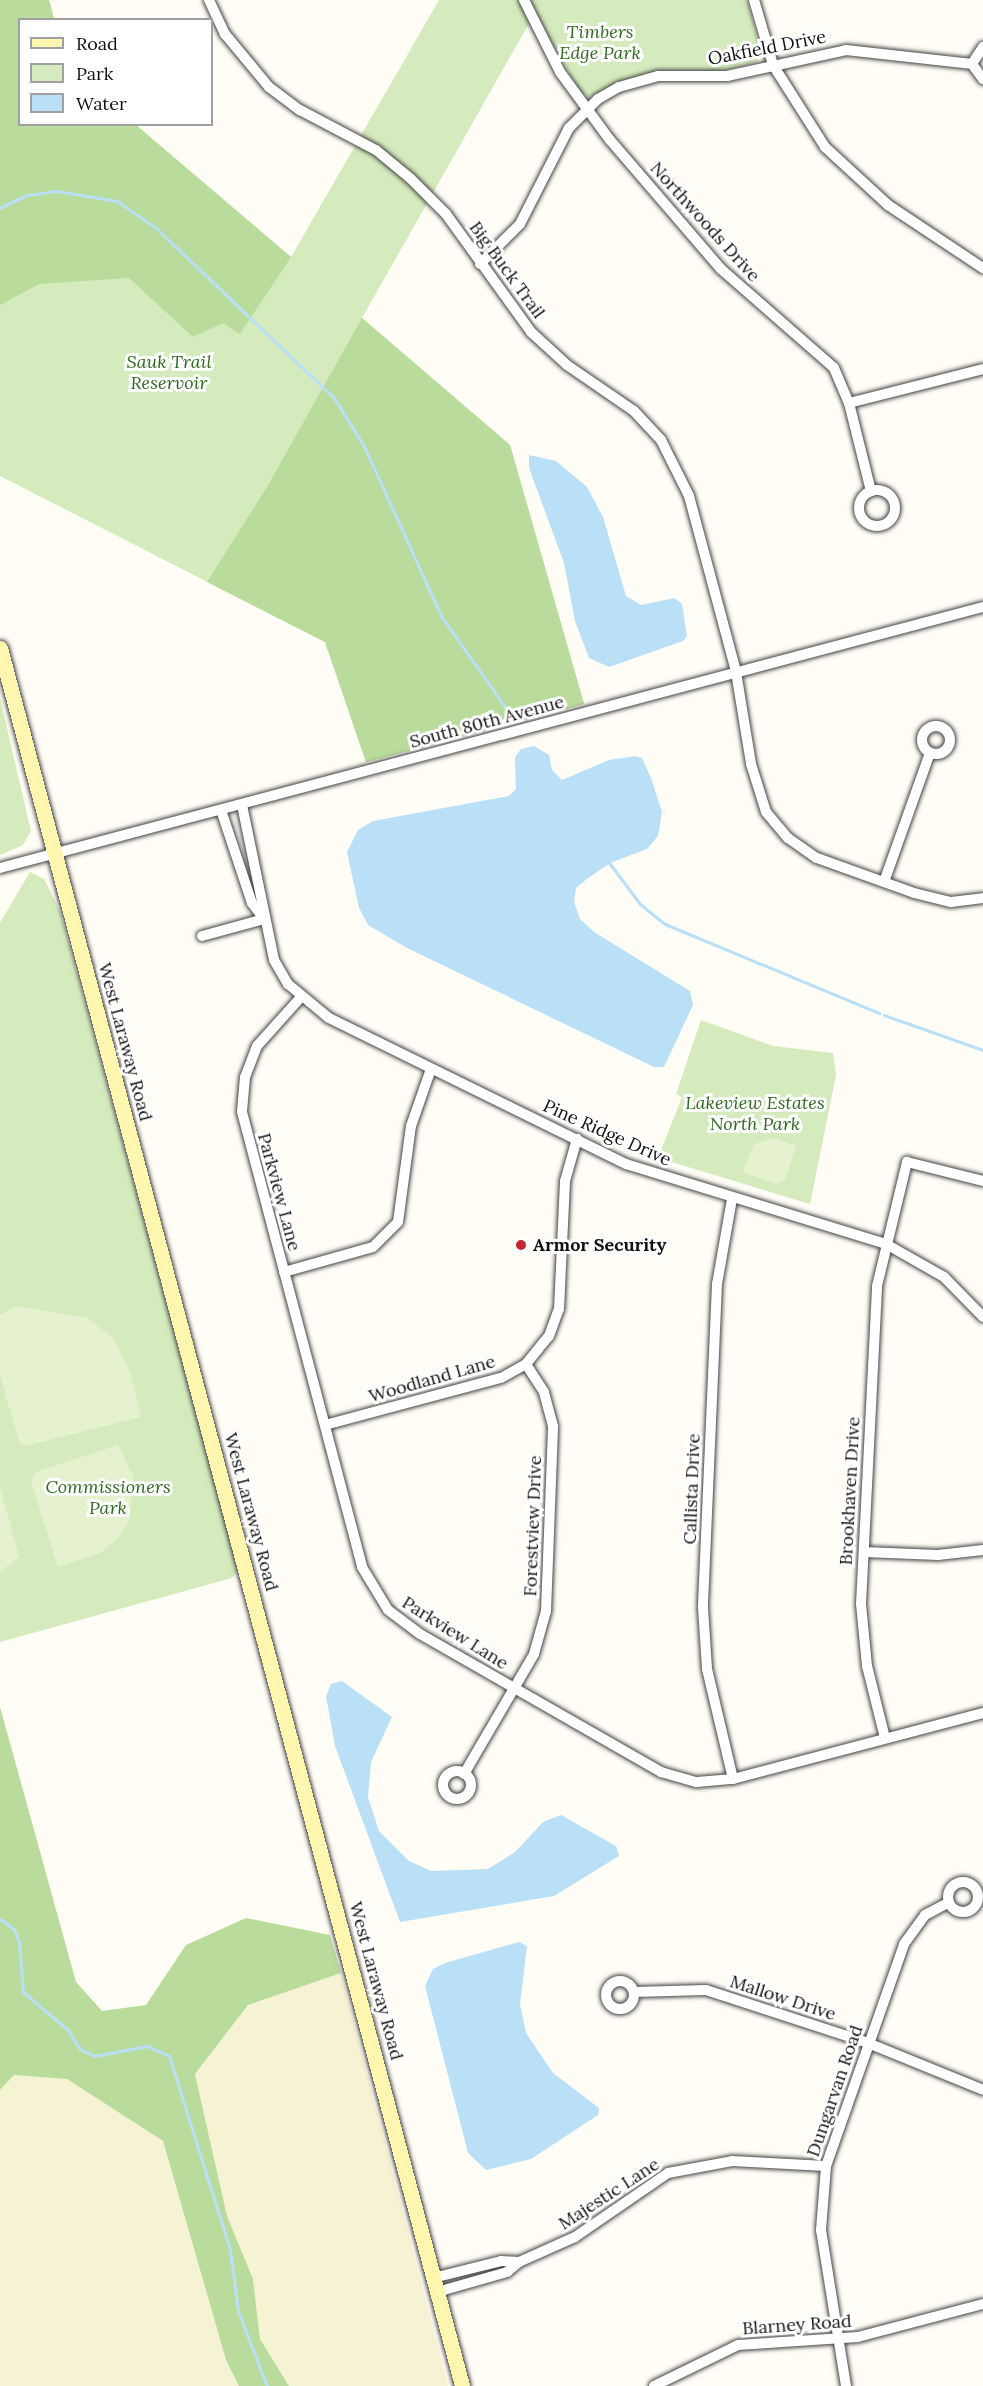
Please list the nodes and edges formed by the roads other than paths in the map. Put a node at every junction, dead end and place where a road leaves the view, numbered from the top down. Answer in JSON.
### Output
{"nodes":[{"id":1,"x":209,"y":0,"type":"edge"},
{"id":2,"x":524,"y":0,"type":"edge"},
{"id":3,"x":754,"y":0,"type":"edge"},
{"id":4,"x":983,"y":47,"type":"edge"},
{"id":5,"x":773,"y":64,"type":"junction"},
{"id":6,"x":972,"y":64,"type":"junction"},
{"id":7,"x":983,"y":79,"type":"edge"},
{"id":8,"x":586,"y":110,"type":"junction"},
{"id":9,"x":480,"y":264,"type":"junction"},
{"id":10,"x":983,"y":268,"type":"edge"},
{"id":11,"x":983,"y":369,"type":"edge"},
{"id":12,"x":849,"y":403,"type":"junction"},
{"id":13,"x":871,"y":491,"type":"dead end"},
{"id":14,"x":983,"y":607,"type":"edge"},
{"id":15,"x":0,"y":648,"type":"edge"},
{"id":16,"x":736,"y":672,"type":"junction"},
{"id":17,"x":930,"y":753,"type":"dead end"},
{"id":18,"x":242,"y":805,"type":"junction"},
{"id":19,"x":221,"y":810,"type":"junction"},
{"id":20,"x":54,"y":853,"type":"junction"},
{"id":21,"x":0,"y":868,"type":"edge"},
{"id":22,"x":884,"y":882,"type":"junction"},
{"id":23,"x":983,"y":898,"type":"edge"},
{"id":24,"x":264,"y":919,"type":"junction"},
{"id":25,"x":202,"y":936,"type":"dead end"},
{"id":26,"x":301,"y":997,"type":"junction"},
{"id":27,"x":431,"y":1069,"type":"junction"},
{"id":28,"x":577,"y":1139,"type":"junction"},
{"id":29,"x":983,"y":1181,"type":"edge"},
{"id":30,"x":732,"y":1199,"type":"junction"},
{"id":31,"x":886,"y":1244,"type":"junction"},
{"id":32,"x":284,"y":1272,"type":"junction"},
{"id":33,"x":983,"y":1317,"type":"edge"},
{"id":34,"x":526,"y":1365,"type":"junction"},
{"id":35,"x":325,"y":1425,"type":"junction"},
{"id":36,"x":983,"y":1550,"type":"edge"},
{"id":37,"x":864,"y":1552,"type":"junction"},
{"id":38,"x":514,"y":1688,"type":"junction"},
{"id":39,"x":983,"y":1713,"type":"edge"},
{"id":40,"x":885,"y":1738,"type":"junction"},
{"id":41,"x":464,"y":1774,"type":"dead end"},
{"id":42,"x":733,"y":1779,"type":"junction"},
{"id":43,"x":949,"y":1902,"type":"dead end"},
{"id":44,"x":634,"y":1992,"type":"dead end"},
{"id":45,"x":868,"y":2043,"type":"junction"},
{"id":46,"x":983,"y":2090,"type":"edge"},
{"id":47,"x":826,"y":2166,"type":"junction"},
{"id":48,"x":435,"y":2285,"type":"junction"},
{"id":49,"x":983,"y":2304,"type":"edge"},
{"id":50,"x":837,"y":2340,"type":"junction"},
{"id":51,"x":462,"y":2386,"type":"edge"},
{"id":52,"x":654,"y":2386,"type":"edge"},
{"id":53,"x":846,"y":2386,"type":"edge"}],
"edges":[{"from":1,"to":9,"type":"street","name":"Big Buck Trail"},
{"from":2,"to":8,"type":"street","name":"Northwoods Drive"},
{"from":3,"to":5,"type":"street"},
{"from":4,"to":6,"type":"street"},
{"from":5,"to":6,"type":"street","name":"Oakfield Drive"},
{"from":5,"to":8,"type":"street","name":"Oakfield Drive"},
{"from":5,"to":10,"type":"street"},
{"from":6,"to":7,"type":"street"},
{"from":8,"to":9,"type":"street","name":"Oakfield Drive"},
{"from":8,"to":12,"type":"street","name":"Northwoods Drive"},
{"from":9,"to":16,"type":"street","name":"Big Buck Trail"},
{"from":11,"to":12,"type":"street"},
{"from":12,"to":13,"type":"street","name":"Northwoods Drive"},
{"from":14,"to":16,"type":"street","name":"South 80th Avenue"},
{"from":15,"to":20,"type":"main road","name":"West Laraway Road"},
{"from":16,"to":18,"type":"street","name":"South 80th Avenue"},
{"from":16,"to":22,"type":"street","name":"Big Buck Trail"},
{"from":17,"to":22,"type":"street"},
{"from":18,"to":19,"type":"street","name":"South 80th Avenue"},
{"from":18,"to":24,"type":"street","name":"Pine Ridge Drive"},
{"from":19,"to":20,"type":"street","name":"South 80th Avenue"},
{"from":19,"to":24,"type":"street","name":"Pine Ridge Drive"},
{"from":20,"to":21,"type":"street","name":"South 80th Avenue"},
{"from":20,"to":48,"type":"main road","name":"West Laraway Road"},
{"from":22,"to":23,"type":"street","name":"Big Buck Trail"},
{"from":24,"to":25,"type":"street"},
{"from":24,"to":26,"type":"street","name":"Pine Ridge Drive"},
{"from":26,"to":27,"type":"street","name":"Pine Ridge Drive"},
{"from":26,"to":32,"type":"street","name":"Parkview Lane"},
{"from":27,"to":28,"type":"street","name":"Pine Ridge Drive"},
{"from":27,"to":32,"type":"street"},
{"from":28,"to":30,"type":"street","name":"Pine Ridge Drive"},
{"from":28,"to":34,"type":"street","name":"Woodland Lane"},
{"from":29,"to":31,"type":"street","name":"Brookhaven Drive"},
{"from":30,"to":31,"type":"street","name":"Pine Ridge Drive"},
{"from":30,"to":42,"type":"street","name":"Callista Drive"},
{"from":31,"to":33,"type":"street","name":"Pine Ridge Drive"},
{"from":31,"to":37,"type":"street","name":"Brookhaven Drive"},
{"from":32,"to":35,"type":"street","name":"Parkview Lane"},
{"from":34,"to":35,"type":"street","name":"Woodland Lane"},
{"from":34,"to":38,"type":"street","name":"Forestview Drive"},
{"from":35,"to":38,"type":"street","name":"Parkview Lane"},
{"from":36,"to":37,"type":"street"},
{"from":37,"to":40,"type":"street","name":"Brookhaven Drive"},
{"from":38,"to":41,"type":"street","name":"Forestview Drive"},
{"from":38,"to":42,"type":"street","name":"Parkview Lane"},
{"from":39,"to":40,"type":"street","name":"Parkview Lane"},
{"from":40,"to":42,"type":"street","name":"Parkview Lane"},
{"from":43,"to":45,"type":"street","name":"Dungarvan Road"},
{"from":44,"to":45,"type":"street","name":"Mallow Drive"},
{"from":45,"to":46,"type":"street","name":"Mallow Drive"},
{"from":45,"to":47,"type":"street","name":"Dungarvan Road"},
{"from":47,"to":48,"type":"street","name":"Majestic Lane"},
{"from":47,"to":50,"type":"street","name":"Dungarvan Road"},
{"from":48,"to":51,"type":"main road","name":"West Laraway Road"},
{"from":49,"to":50,"type":"street","name":"Blarney Road"},
{"from":50,"to":52,"type":"street","name":"Blarney Road"},
{"from":50,"to":53,"type":"street","name":"Dungarvan Road"}]}
